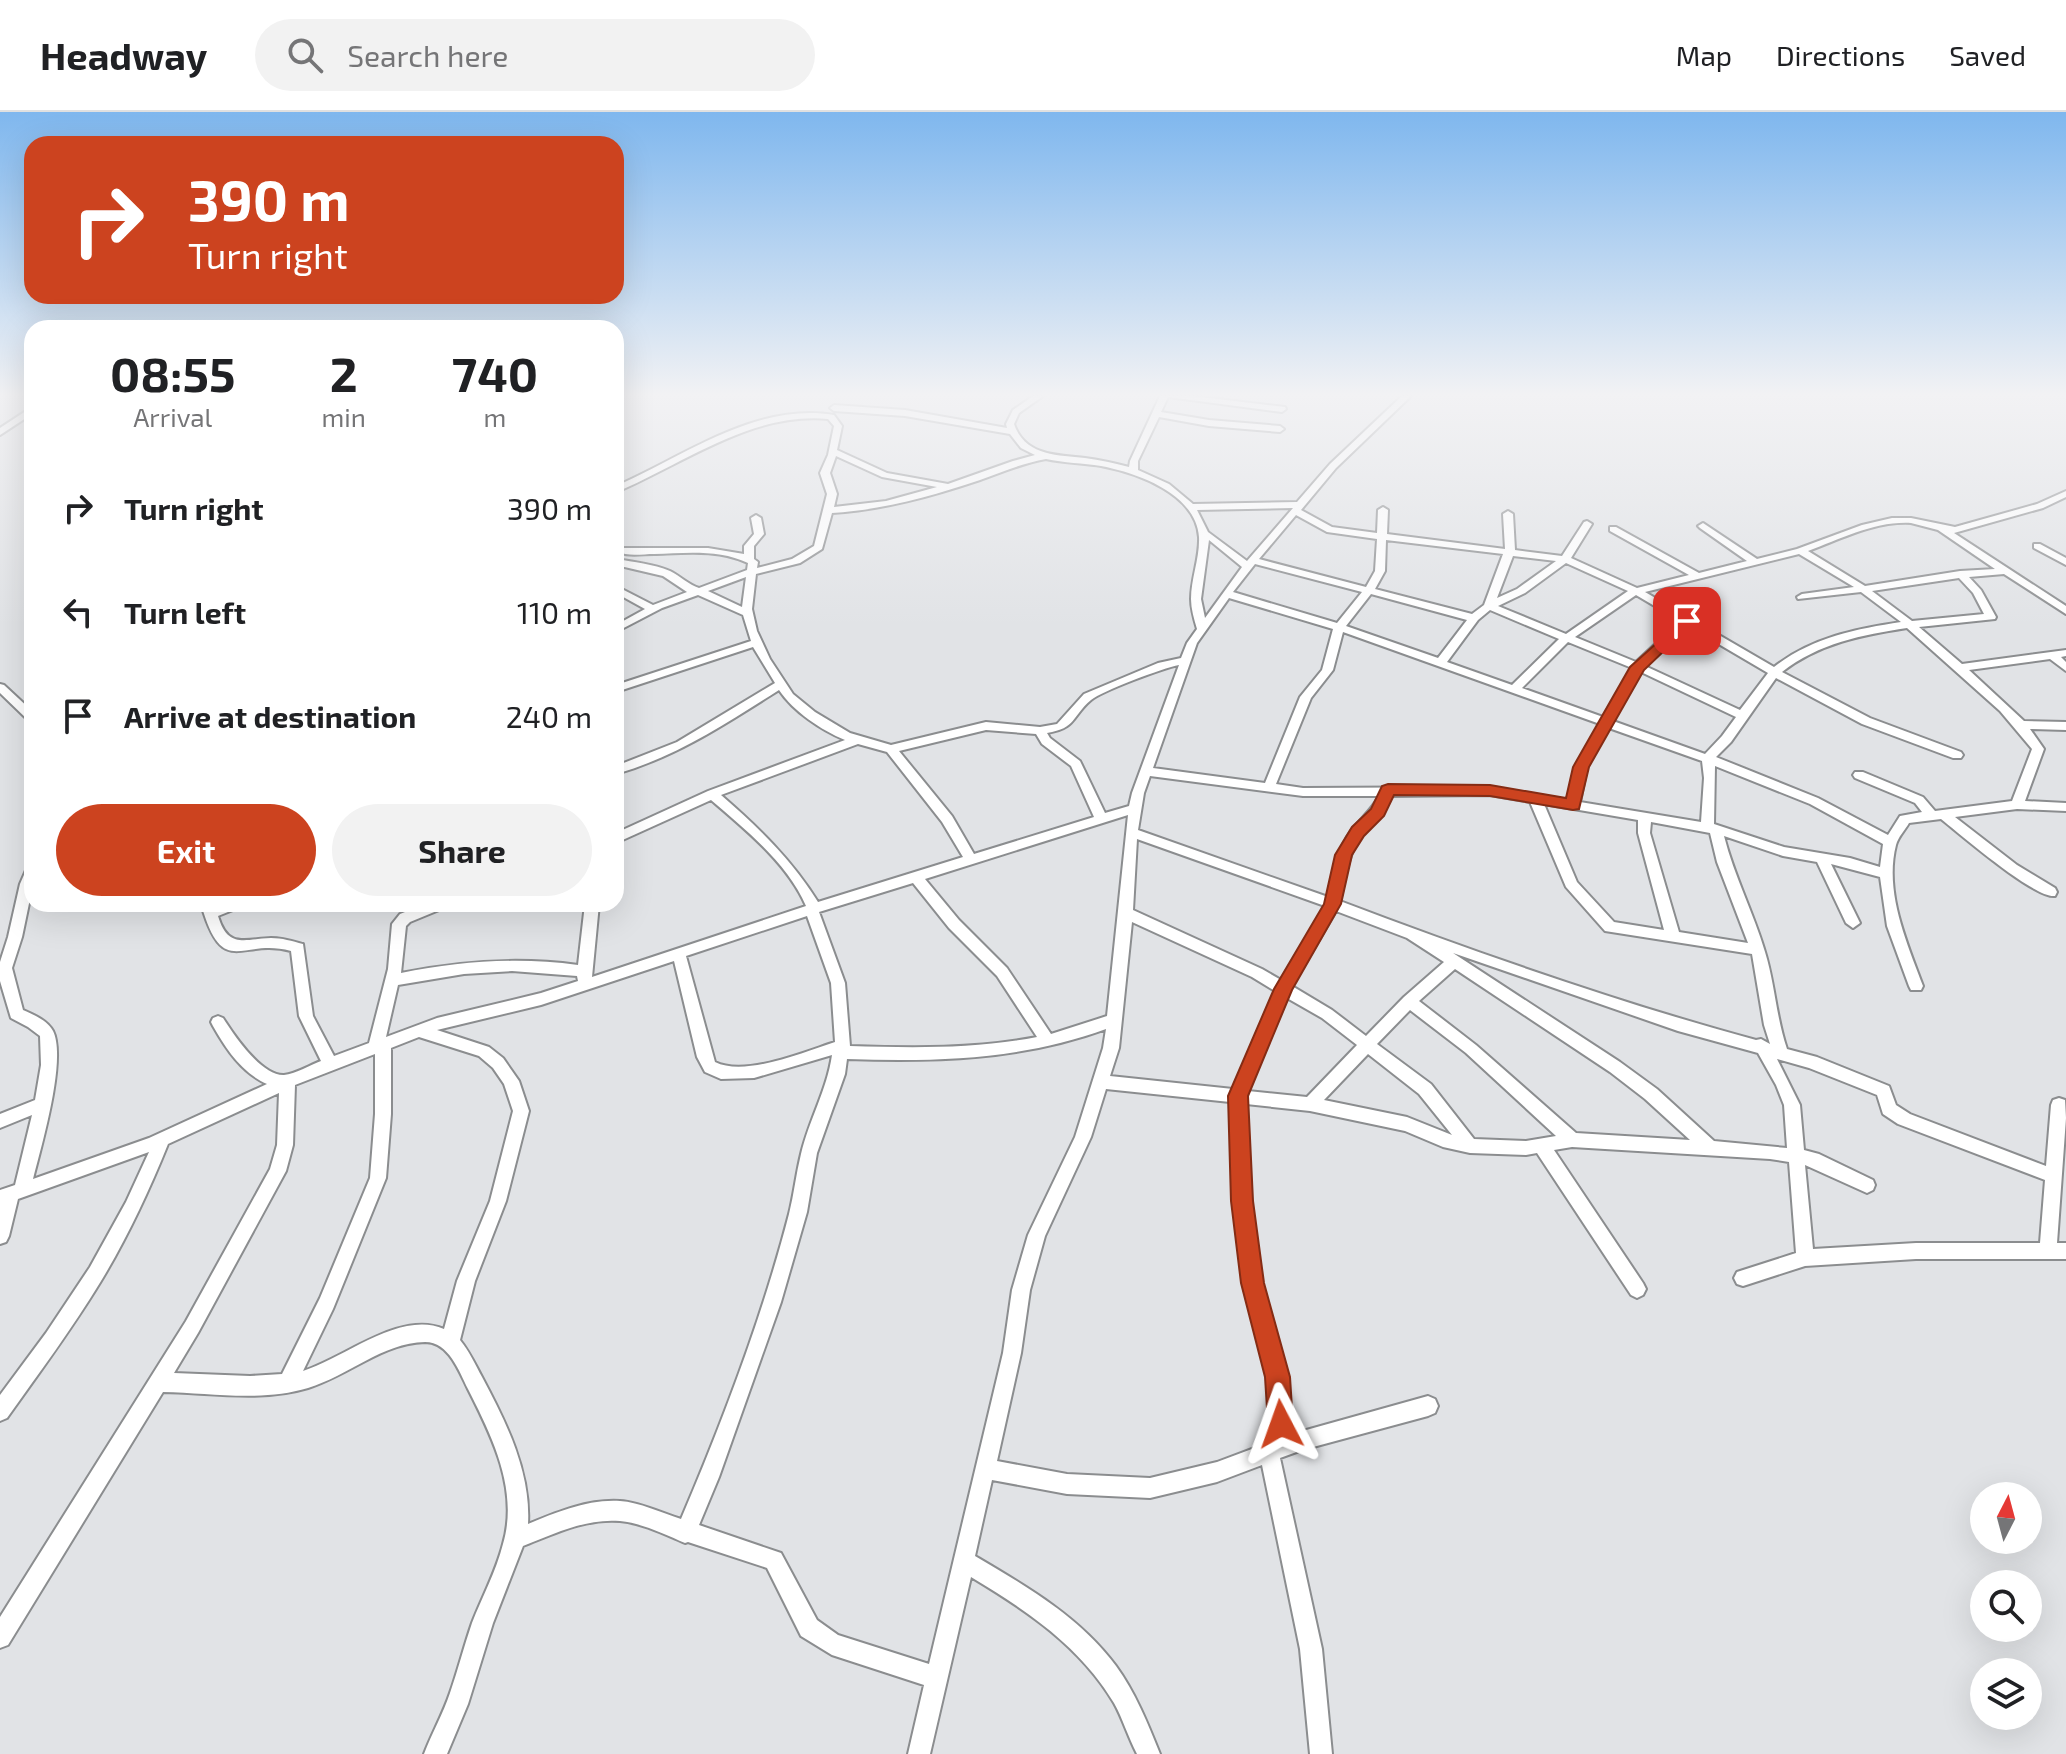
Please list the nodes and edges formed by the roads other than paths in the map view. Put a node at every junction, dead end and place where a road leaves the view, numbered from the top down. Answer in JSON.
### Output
{"nodes":[{"id":1,"x":652,"y":473,"type":"edge"},
{"id":2,"x":825,"y":473,"type":"edge"},
{"id":3,"x":880,"y":473,"type":"edge"},
{"id":4,"x":989,"y":473,"type":"edge"},
{"id":5,"x":1134,"y":473,"type":"edge"},
{"id":6,"x":1328,"y":473,"type":"edge"},
{"id":7,"x":624,"y":485,"type":"edge"},
{"id":8,"x":945,"y":486,"type":"junction"},
{"id":9,"x":2066,"y":494,"type":"edge"},
{"id":10,"x":1189,"y":507,"type":"junction"},
{"id":11,"x":1299,"y":508,"type":"junction"},
{"id":12,"x":829,"y":510,"type":"junction"},
{"id":13,"x":1383,"y":510,"type":"dead end"},
{"id":14,"x":1508,"y":514,"type":"dead end"},
{"id":15,"x":756,"y":518,"type":"dead end"},
{"id":16,"x":1587,"y":524,"type":"dead end"},
{"id":17,"x":1703,"y":526,"type":"dead end"},
{"id":18,"x":1613,"y":529,"type":"dead end"},
{"id":19,"x":1941,"y":529,"type":"junction"},
{"id":20,"x":1203,"y":533,"type":"junction"},
{"id":21,"x":1380,"y":536,"type":"junction"},
{"id":22,"x":2037,"y":546,"type":"dead end"},
{"id":23,"x":1510,"y":550,"type":"junction"},
{"id":24,"x":1800,"y":551,"type":"junction"},
{"id":25,"x":624,"y":553,"type":"edge"},
{"id":26,"x":624,"y":556,"type":"edge"},
{"id":27,"x":1565,"y":559,"type":"junction"},
{"id":28,"x":1755,"y":562,"type":"junction"},
{"id":29,"x":2066,"y":562,"type":"edge"},
{"id":30,"x":1252,"y":564,"type":"junction"},
{"id":31,"x":752,"y":567,"type":"junction"},
{"id":32,"x":2007,"y":571,"type":"junction"},
{"id":33,"x":1960,"y":574,"type":"junction"},
{"id":34,"x":1698,"y":576,"type":"junction"},
{"id":35,"x":1369,"y":590,"type":"junction"},
{"id":36,"x":1868,"y":590,"type":"junction"},
{"id":37,"x":695,"y":591,"type":"junction"},
{"id":38,"x":1636,"y":591,"type":"junction"},
{"id":39,"x":624,"y":593,"type":"edge"},
{"id":40,"x":1227,"y":594,"type":"junction"},
{"id":41,"x":1802,"y":597,"type":"dead end"},
{"id":42,"x":1489,"y":606,"type":"junction"},
{"id":43,"x":653,"y":609,"type":"junction"},
{"id":44,"x":2066,"y":611,"type":"edge"},
{"id":45,"x":749,"y":614,"type":"junction"},
{"id":46,"x":1474,"y":618,"type":"junction"},
{"id":47,"x":1687,"y":621,"type":"junction"},
{"id":48,"x":624,"y":625,"type":"edge"},
{"id":49,"x":1913,"y":625,"type":"junction"},
{"id":50,"x":1339,"y":627,"type":"junction"},
{"id":51,"x":1202,"y":629,"type":"junction"},
{"id":52,"x":1565,"y":639,"type":"junction"},
{"id":53,"x":757,"y":642,"type":"junction"},
{"id":54,"x":2060,"y":655,"type":"edge"},
{"id":55,"x":1187,"y":660,"type":"junction"},
{"id":56,"x":1440,"y":663,"type":"junction"},
{"id":57,"x":1638,"y":667,"type":"junction"},
{"id":58,"x":1961,"y":668,"type":"junction"},
{"id":59,"x":2066,"y":668,"type":"edge"},
{"id":60,"x":1774,"y":672,"type":"junction"},
{"id":61,"x":781,"y":684,"type":"junction"},
{"id":62,"x":624,"y":686,"type":"edge"},
{"id":63,"x":0,"y":687,"type":"edge"},
{"id":64,"x":1514,"y":690,"type":"junction"},
{"id":65,"x":24,"y":696,"type":"edge"},
{"id":66,"x":14,"y":698,"type":"junction"},
{"id":67,"x":24,"y":709,"type":"edge"},
{"id":68,"x":1741,"y":715,"type":"junction"},
{"id":69,"x":1607,"y":723,"type":"junction"},
{"id":70,"x":2024,"y":725,"type":"junction"},
{"id":71,"x":2066,"y":726,"type":"edge"},
{"id":72,"x":1040,"y":731,"type":"junction"},
{"id":73,"x":859,"y":739,"type":"junction"},
{"id":74,"x":891,"y":749,"type":"junction"},
{"id":75,"x":1957,"y":755,"type":"dead end"},
{"id":76,"x":1708,"y":758,"type":"junction"},
{"id":77,"x":624,"y":768,"type":"edge"},
{"id":78,"x":1147,"y":771,"type":"junction"},
{"id":79,"x":1859,"y":775,"type":"dead end"},
{"id":80,"x":1269,"y":787,"type":"junction"},
{"id":81,"x":1388,"y":790,"type":"junction"},
{"id":82,"x":712,"y":794,"type":"junction"},
{"id":83,"x":1535,"y":798,"type":"junction"},
{"id":84,"x":1573,"y":805,"type":"junction"},
{"id":85,"x":2017,"y":805,"type":"junction"},
{"id":86,"x":2066,"y":807,"type":"edge"},
{"id":87,"x":1136,"y":808,"type":"junction"},
{"id":88,"x":1938,"y":816,"type":"junction"},
{"id":89,"x":1645,"y":817,"type":"junction"},
{"id":90,"x":1101,"y":818,"type":"junction"},
{"id":91,"x":1711,"y":828,"type":"junction"},
{"id":92,"x":1131,"y":832,"type":"junction"},
{"id":93,"x":624,"y":834,"type":"edge"},
{"id":94,"x":1890,"y":842,"type":"junction"},
{"id":95,"x":970,"y":858,"type":"junction"},
{"id":96,"x":1822,"y":858,"type":"junction"},
{"id":97,"x":1886,"y":874,"type":"junction"},
{"id":98,"x":915,"y":876,"type":"junction"},
{"id":99,"x":24,"y":890,"type":"edge"},
{"id":100,"x":2050,"y":892,"type":"dead end"},
{"id":101,"x":1333,"y":904,"type":"junction"},
{"id":102,"x":813,"y":909,"type":"junction"},
{"id":103,"x":210,"y":912,"type":"edge"},
{"id":104,"x":403,"y":912,"type":"edge"},
{"id":105,"x":591,"y":912,"type":"edge"},
{"id":106,"x":1126,"y":913,"type":"junction"},
{"id":107,"x":1853,"y":923,"type":"dead end"},
{"id":108,"x":1412,"y":934,"type":"junction"},
{"id":109,"x":1673,"y":937,"type":"junction"},
{"id":110,"x":1756,"y":945,"type":"dead end"},
{"id":111,"x":679,"y":955,"type":"junction"},
{"id":112,"x":1454,"y":962,"type":"junction"},
{"id":113,"x":2,"y":972,"type":"edge"},
{"id":114,"x":584,"y":979,"type":"junction"},
{"id":115,"x":393,"y":980,"type":"junction"},
{"id":116,"x":1916,"y":986,"type":"dead end"},
{"id":117,"x":1283,"y":989,"type":"junction"},
{"id":118,"x":1409,"y":1001,"type":"junction"},
{"id":119,"x":1114,"y":1020,"type":"junction"},
{"id":120,"x":218,"y":1022,"type":"dead end"},
{"id":121,"x":418,"y":1031,"type":"junction"},
{"id":122,"x":1048,"y":1041,"type":"junction"},
{"id":123,"x":1366,"y":1044,"type":"junction"},
{"id":124,"x":1761,"y":1045,"type":"junction"},
{"id":125,"x":380,"y":1046,"type":"junction"},
{"id":126,"x":841,"y":1049,"type":"junction"},
{"id":127,"x":1780,"y":1052,"type":"junction"},
{"id":128,"x":330,"y":1064,"type":"junction"},
{"id":129,"x":287,"y":1082,"type":"junction"},
{"id":130,"x":1102,"y":1082,"type":"junction"},
{"id":131,"x":1238,"y":1096,"type":"junction"},
{"id":132,"x":42,"y":1104,"type":"junction"},
{"id":133,"x":1310,"y":1104,"type":"junction"},
{"id":134,"x":2059,"y":1105,"type":"dead end"},
{"id":135,"x":0,"y":1121,"type":"edge"},
{"id":136,"x":162,"y":1140,"type":"junction"},
{"id":137,"x":1572,"y":1140,"type":"junction"},
{"id":138,"x":1541,"y":1145,"type":"junction"},
{"id":139,"x":1470,"y":1146,"type":"junction"},
{"id":140,"x":1710,"y":1148,"type":"junction"},
{"id":141,"x":1797,"y":1157,"type":"junction"},
{"id":142,"x":2054,"y":1176,"type":"junction"},
{"id":143,"x":1867,"y":1185,"type":"dead end"},
{"id":144,"x":11,"y":1194,"type":"edge"},
{"id":145,"x":0,"y":1236,"type":"edge"},
{"id":146,"x":2057,"y":1252,"type":"edge"},
{"id":147,"x":1805,"y":1258,"type":"junction"},
{"id":148,"x":1743,"y":1278,"type":"dead end"},
{"id":149,"x":1637,"y":1289,"type":"dead end"},
{"id":150,"x":450,"y":1342,"type":"junction"},
{"id":151,"x":158,"y":1382,"type":"junction"},
{"id":152,"x":288,"y":1382,"type":"junction"},
{"id":153,"x":1428,"y":1406,"type":"dead end"},
{"id":154,"x":0,"y":1411,"type":"edge"},
{"id":155,"x":1276,"y":1450,"type":"junction"},
{"id":156,"x":985,"y":1469,"type":"junction"},
{"id":157,"x":685,"y":1533,"type":"junction"},
{"id":158,"x":516,"y":1539,"type":"junction"},
{"id":159,"x":964,"y":1561,"type":"junction"},
{"id":160,"x":0,"y":1637,"type":"edge"},
{"id":161,"x":937,"y":1678,"type":"junction"},
{"id":162,"x":435,"y":1754,"type":"edge"},
{"id":163,"x":919,"y":1754,"type":"edge"},
{"id":164,"x":1149,"y":1754,"type":"edge"},
{"id":165,"x":1321,"y":1754,"type":"edge"}],
"edges":[{"from":1,"to":7,"type":"street"},
{"from":2,"to":12,"type":"street"},
{"from":3,"to":8,"type":"street"},
{"from":4,"to":8,"type":"street"},
{"from":5,"to":10,"type":"street"},
{"from":6,"to":11,"type":"street"},
{"from":8,"to":12,"type":"street"},
{"from":9,"to":19,"type":"street"},
{"from":10,"to":11,"type":"street"},
{"from":10,"to":20,"type":"street"},
{"from":11,"to":21,"type":"street"},
{"from":11,"to":30,"type":"street"},
{"from":12,"to":31,"type":"street"},
{"from":13,"to":21,"type":"street"},
{"from":14,"to":23,"type":"street"},
{"from":15,"to":31,"type":"street"},
{"from":16,"to":27,"type":"street"},
{"from":17,"to":28,"type":"street"},
{"from":18,"to":34,"type":"street"},
{"from":19,"to":24,"type":"street"},
{"from":19,"to":32,"type":"street"},
{"from":20,"to":30,"type":"street"},
{"from":20,"to":51,"type":"street"},
{"from":21,"to":23,"type":"street"},
{"from":21,"to":35,"type":"street"},
{"from":22,"to":29,"type":"street"},
{"from":23,"to":27,"type":"street"},
{"from":23,"to":42,"type":"street"},
{"from":24,"to":28,"type":"street"},
{"from":24,"to":36,"type":"street"},
{"from":25,"to":31,"type":"street"},
{"from":26,"to":37,"type":"street"},
{"from":27,"to":38,"type":"street"},
{"from":27,"to":42,"type":"street"},
{"from":28,"to":34,"type":"street"},
{"from":30,"to":35,"type":"street"},
{"from":30,"to":40,"type":"street"},
{"from":31,"to":37,"type":"street"},
{"from":31,"to":45,"type":"street"},
{"from":32,"to":33,"type":"street"},
{"from":32,"to":44,"type":"street"},
{"from":33,"to":36,"type":"street"},
{"from":33,"to":49,"type":"street"},
{"from":34,"to":38,"type":"street"},
{"from":35,"to":46,"type":"street"},
{"from":35,"to":50,"type":"street"},
{"from":36,"to":41,"type":"street"},
{"from":36,"to":49,"type":"street"},
{"from":37,"to":43,"type":"street"},
{"from":37,"to":45,"type":"street"},
{"from":38,"to":47,"type":"street"},
{"from":38,"to":52,"type":"street"},
{"from":39,"to":43,"type":"street"},
{"from":40,"to":50,"type":"street"},
{"from":40,"to":51,"type":"street"},
{"from":42,"to":46,"type":"street"},
{"from":42,"to":52,"type":"street"},
{"from":43,"to":48,"type":"street"},
{"from":45,"to":53,"type":"street"},
{"from":46,"to":56,"type":"street"},
{"from":47,"to":57,"type":"street"},
{"from":47,"to":60,"type":"street"},
{"from":49,"to":58,"type":"street"},
{"from":49,"to":60,"type":"street"},
{"from":50,"to":56,"type":"street"},
{"from":50,"to":80,"type":"street"},
{"from":51,"to":55,"type":"street"},
{"from":52,"to":57,"type":"street"},
{"from":52,"to":64,"type":"street"},
{"from":53,"to":61,"type":"street"},
{"from":53,"to":62,"type":"street"},
{"from":54,"to":58,"type":"street"},
{"from":54,"to":59,"type":"street"},
{"from":55,"to":72,"type":"street"},
{"from":55,"to":78,"type":"street"},
{"from":56,"to":64,"type":"street"},
{"from":57,"to":68,"type":"street"},
{"from":57,"to":69,"type":"street"},
{"from":58,"to":70,"type":"street"},
{"from":60,"to":68,"type":"street"},
{"from":60,"to":75,"type":"street"},
{"from":61,"to":73,"type":"street"},
{"from":61,"to":77,"type":"street"},
{"from":63,"to":66,"type":"street"},
{"from":64,"to":69,"type":"street"},
{"from":65,"to":66,"type":"street"},
{"from":66,"to":67,"type":"street"},
{"from":68,"to":76,"type":"street"},
{"from":69,"to":76,"type":"street"},
{"from":69,"to":84,"type":"street"},
{"from":70,"to":71,"type":"street"},
{"from":70,"to":85,"type":"street"},
{"from":72,"to":74,"type":"street"},
{"from":72,"to":90,"type":"street"},
{"from":73,"to":74,"type":"street"},
{"from":73,"to":82,"type":"street"},
{"from":74,"to":95,"type":"street"},
{"from":76,"to":91,"type":"street"},
{"from":76,"to":94,"type":"street"},
{"from":78,"to":80,"type":"street"},
{"from":78,"to":87,"type":"street"},
{"from":79,"to":88,"type":"street"},
{"from":80,"to":81,"type":"street"},
{"from":81,"to":83,"type":"street"},
{"from":81,"to":101,"type":"street"},
{"from":82,"to":93,"type":"street"},
{"from":82,"to":102,"type":"street"},
{"from":83,"to":84,"type":"street"},
{"from":83,"to":109,"type":"street"},
{"from":84,"to":89,"type":"street"},
{"from":85,"to":86,"type":"street"},
{"from":85,"to":88,"type":"street"},
{"from":87,"to":90,"type":"street"},
{"from":87,"to":92,"type":"street"},
{"from":88,"to":94,"type":"street"},
{"from":88,"to":100,"type":"street"},
{"from":89,"to":91,"type":"street"},
{"from":89,"to":109,"type":"street"},
{"from":90,"to":95,"type":"street"},
{"from":91,"to":96,"type":"street"},
{"from":91,"to":110,"type":"street"},
{"from":92,"to":101,"type":"street"},
{"from":92,"to":106,"type":"street"},
{"from":94,"to":97,"type":"street"},
{"from":95,"to":98,"type":"street"},
{"from":96,"to":97,"type":"street"},
{"from":96,"to":107,"type":"street"},
{"from":97,"to":116,"type":"street"},
{"from":98,"to":102,"type":"street"},
{"from":98,"to":122,"type":"street"},
{"from":99,"to":113,"type":"street"},
{"from":101,"to":108,"type":"street"},
{"from":101,"to":117,"type":"street"},
{"from":102,"to":111,"type":"street"},
{"from":102,"to":126,"type":"street"},
{"from":103,"to":128,"type":"street"},
{"from":104,"to":115,"type":"street"},
{"from":105,"to":114,"type":"street"},
{"from":106,"to":117,"type":"street"},
{"from":106,"to":119,"type":"street"},
{"from":108,"to":112,"type":"street"},
{"from":108,"to":124,"type":"street"},
{"from":109,"to":127,"type":"street"},
{"from":111,"to":114,"type":"street"},
{"from":111,"to":126,"type":"street"},
{"from":112,"to":118,"type":"street"},
{"from":112,"to":140,"type":"street"},
{"from":113,"to":132,"type":"street"},
{"from":114,"to":115,"type":"street"},
{"from":114,"to":121,"type":"street"},
{"from":115,"to":125,"type":"street"},
{"from":117,"to":123,"type":"street"},
{"from":117,"to":131,"type":"street"},
{"from":118,"to":123,"type":"street"},
{"from":118,"to":137,"type":"street"},
{"from":119,"to":122,"type":"street"},
{"from":119,"to":130,"type":"street"},
{"from":120,"to":129,"type":"street"},
{"from":121,"to":125,"type":"street"},
{"from":121,"to":150,"type":"street"},
{"from":122,"to":126,"type":"street"},
{"from":123,"to":133,"type":"street"},
{"from":123,"to":139,"type":"street"},
{"from":124,"to":127,"type":"street"},
{"from":124,"to":141,"type":"street"},
{"from":125,"to":128,"type":"street"},
{"from":125,"to":152,"type":"street"},
{"from":126,"to":157,"type":"street"},
{"from":127,"to":142,"type":"street"},
{"from":128,"to":129,"type":"street"},
{"from":129,"to":136,"type":"street"},
{"from":129,"to":151,"type":"street"},
{"from":130,"to":131,"type":"street"},
{"from":130,"to":156,"type":"street"},
{"from":131,"to":133,"type":"street"},
{"from":131,"to":155,"type":"street"},
{"from":132,"to":135,"type":"street"},
{"from":132,"to":144,"type":"street"},
{"from":133,"to":139,"type":"street"},
{"from":134,"to":142,"type":"street"},
{"from":136,"to":144,"type":"street"},
{"from":136,"to":154,"type":"street"},
{"from":137,"to":138,"type":"street"},
{"from":137,"to":140,"type":"street"},
{"from":138,"to":139,"type":"street"},
{"from":138,"to":149,"type":"street"},
{"from":140,"to":141,"type":"street"},
{"from":141,"to":143,"type":"street"},
{"from":141,"to":147,"type":"street"},
{"from":142,"to":146,"type":"street"},
{"from":144,"to":145,"type":"street"},
{"from":146,"to":147,"type":"street"},
{"from":147,"to":148,"type":"street"},
{"from":150,"to":152,"type":"street"},
{"from":150,"to":158,"type":"street"},
{"from":151,"to":152,"type":"street"},
{"from":151,"to":160,"type":"street"},
{"from":153,"to":155,"type":"street"},
{"from":155,"to":156,"type":"street"},
{"from":155,"to":165,"type":"street"},
{"from":156,"to":159,"type":"street"},
{"from":157,"to":158,"type":"street"},
{"from":157,"to":161,"type":"street"},
{"from":158,"to":162,"type":"street"},
{"from":159,"to":161,"type":"street"},
{"from":159,"to":164,"type":"street"},
{"from":161,"to":163,"type":"street"}]}
